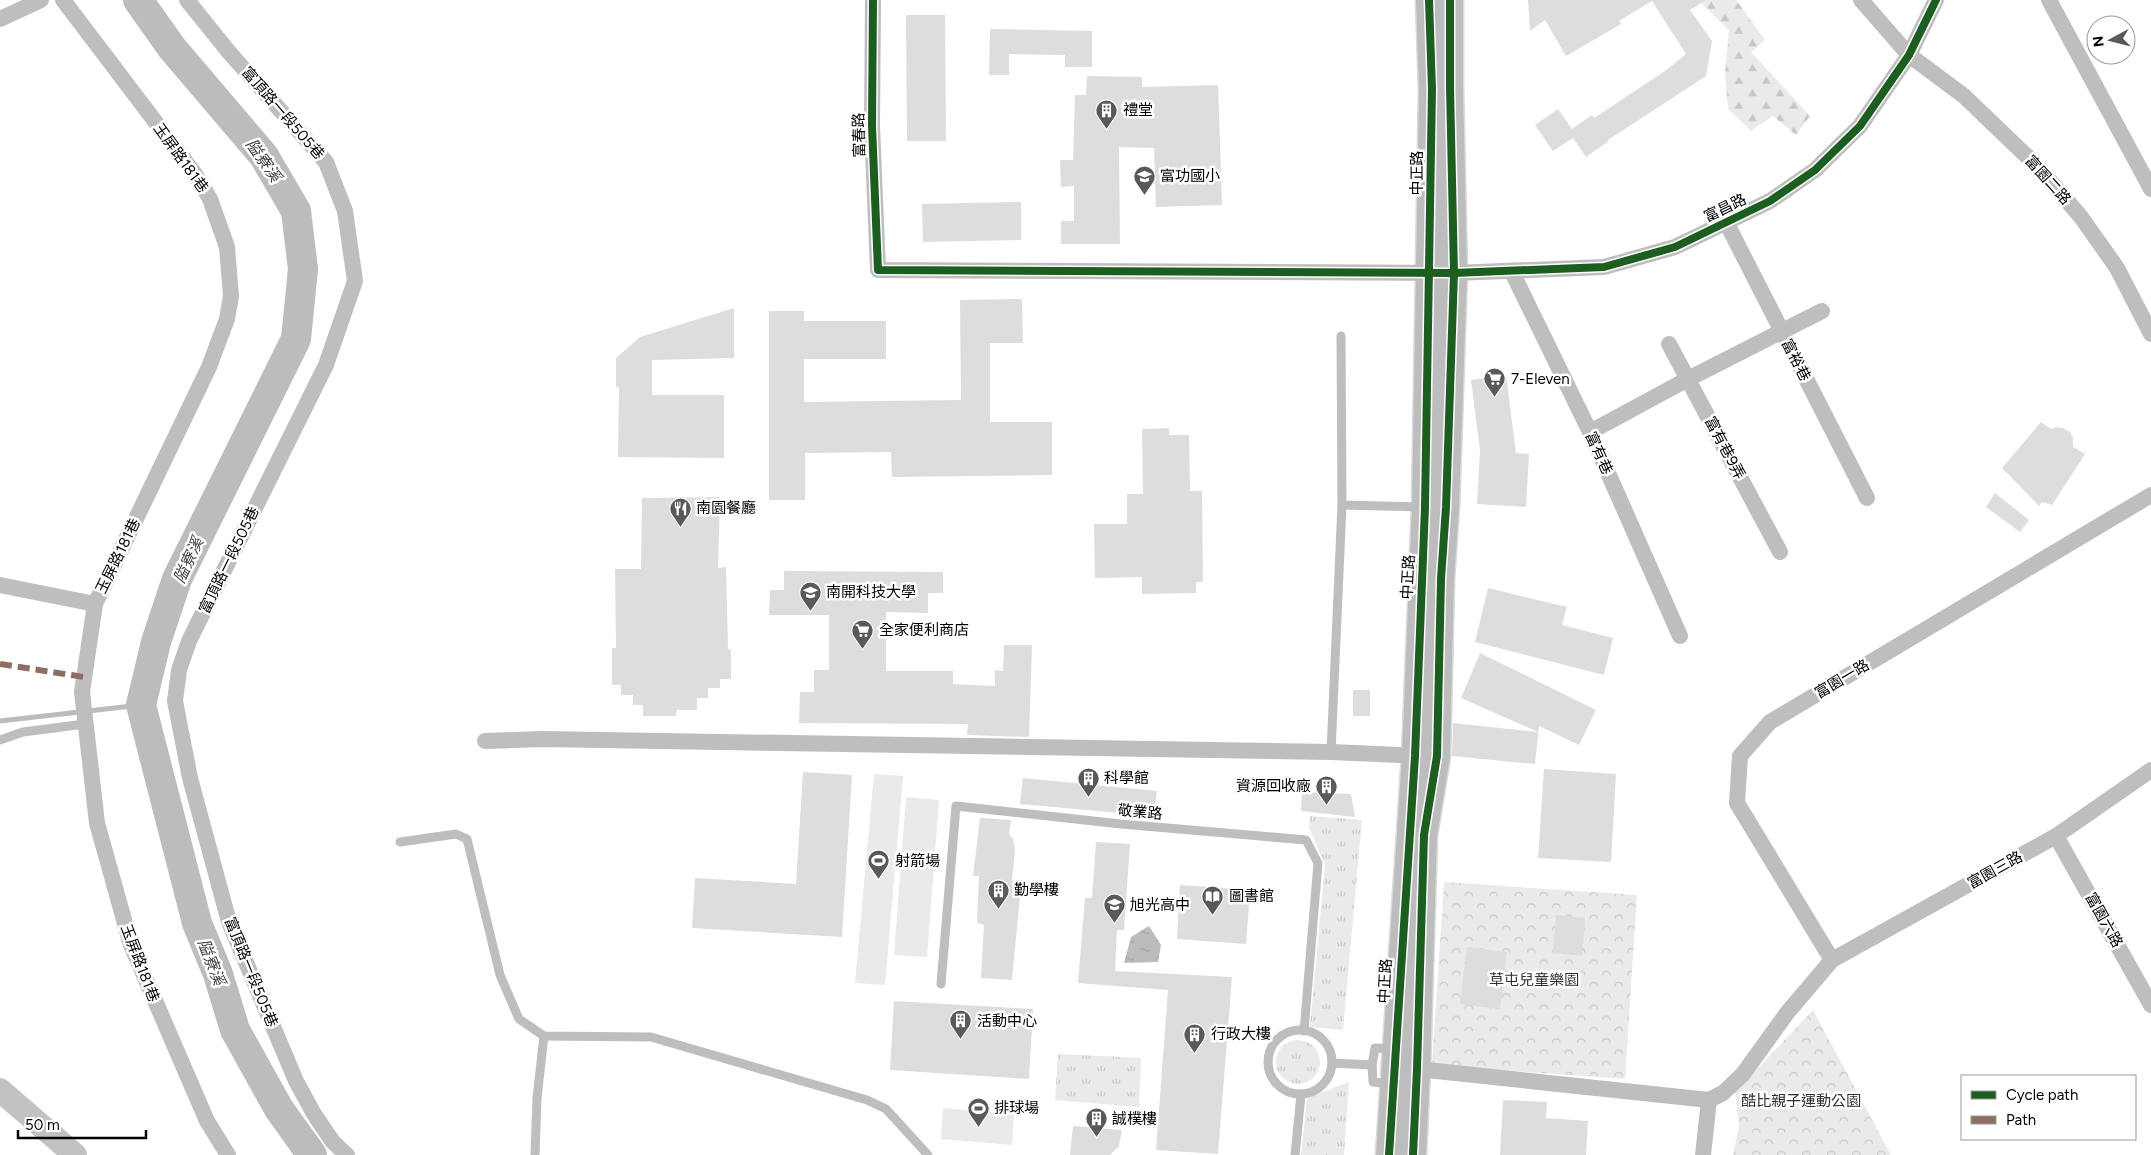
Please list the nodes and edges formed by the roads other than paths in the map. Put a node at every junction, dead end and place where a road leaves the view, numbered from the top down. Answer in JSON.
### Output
{"nodes":[{"id":1,"x":41,"y":0,"type":"edge"},
{"id":2,"x":63,"y":0,"type":"edge"},
{"id":3,"x":187,"y":0,"type":"edge"},
{"id":4,"x":873,"y":0,"type":"edge"},
{"id":5,"x":1429,"y":0,"type":"edge"},
{"id":6,"x":1450,"y":0,"type":"edge"},
{"id":7,"x":1862,"y":0,"type":"edge"},
{"id":8,"x":1936,"y":0,"type":"edge"},
{"id":9,"x":2049,"y":0,"type":"edge"},
{"id":10,"x":0,"y":19,"type":"edge"},
{"id":11,"x":1909,"y":55,"type":"junction"},
{"id":12,"x":2151,"y":189,"type":"edge"},
{"id":13,"x":1726,"y":222,"type":"junction"},
{"id":14,"x":878,"y":270,"type":"joint"},
{"id":15,"x":1512,"y":272,"type":"junction"},
{"id":16,"x":1442,"y":273,"type":"junction"},
{"id":17,"x":1822,"y":311,"type":"dead end"},
{"id":18,"x":1782,"y":332,"type":"junction"},
{"id":19,"x":2151,"y":334,"type":"edge"},
{"id":20,"x":1341,"y":336,"type":"dead end"},
{"id":21,"x":1669,"y":344,"type":"dead end"},
{"id":22,"x":1688,"y":379,"type":"junction"},
{"id":23,"x":1590,"y":432,"type":"junction"},
{"id":24,"x":2151,"y":495,"type":"edge"},
{"id":25,"x":1867,"y":498,"type":"dead end"},
{"id":26,"x":1342,"y":505,"type":"junction"},
{"id":27,"x":1436,"y":507,"type":"junction"},
{"id":28,"x":1780,"y":552,"type":"dead end"},
{"id":29,"x":0,"y":586,"type":"edge"},
{"id":30,"x":95,"y":604,"type":"junction"},
{"id":31,"x":1680,"y":636,"type":"dead end"},
{"id":32,"x":85,"y":724,"type":"junction"},
{"id":33,"x":0,"y":740,"type":"edge"},
{"id":34,"x":485,"y":741,"type":"dead end"},
{"id":35,"x":1331,"y":752,"type":"junction"},
{"id":36,"x":1426,"y":756,"type":"junction"},
{"id":37,"x":2151,"y":770,"type":"edge"},
{"id":38,"x":2056,"y":836,"type":"junction"},
{"id":39,"x":400,"y":842,"type":"dead end"},
{"id":40,"x":1832,"y":960,"type":"junction"},
{"id":41,"x":941,"y":984,"type":"dead end"},
{"id":42,"x":2151,"y":1004,"type":"edge"},
{"id":43,"x":1304,"y":1031,"type":"junction"},
{"id":44,"x":544,"y":1036,"type":"junction"},
{"id":45,"x":1332,"y":1063,"type":"junction"},
{"id":46,"x":1394,"y":1067,"type":"junction"},
{"id":47,"x":0,"y":1090,"type":"edge"},
{"id":48,"x":1301,"y":1095,"type":"junction"},
{"id":49,"x":1709,"y":1100,"type":"junction"},
{"id":50,"x":76,"y":1155,"type":"edge"},
{"id":51,"x":228,"y":1155,"type":"edge"},
{"id":52,"x":347,"y":1155,"type":"edge"},
{"id":53,"x":535,"y":1155,"type":"edge"},
{"id":54,"x":928,"y":1155,"type":"edge"},
{"id":55,"x":1295,"y":1155,"type":"edge"},
{"id":56,"x":1389,"y":1155,"type":"edge"},
{"id":57,"x":1413,"y":1155,"type":"edge"},
{"id":58,"x":1703,"y":1155,"type":"edge"}],
"edges":[{"from":1,"to":10,"type":"street"},
{"from":2,"to":30,"type":"street","name":"玉屏路181巷"},
{"from":3,"to":52,"type":"street","name":"富頂路一段505巷"},
{"from":4,"to":14,"type":"street","name":"富春路"},
{"from":5,"to":16,"type":"main road","name":"中正路"},
{"from":6,"to":16,"type":"main road","name":"中正路"},
{"from":7,"to":11,"type":"street","name":"富園二路"},
{"from":8,"to":11,"type":"street","name":"富昌路"},
{"from":9,"to":12,"type":"street"},
{"from":11,"to":13,"type":"street","name":"富昌路"},
{"from":11,"to":19,"type":"street","name":"富園二路"},
{"from":13,"to":15,"type":"street","name":"富昌路"},
{"from":13,"to":18,"type":"street","name":"富裕巷"},
{"from":14,"to":16,"type":"street","name":"富昌路"},
{"from":15,"to":16,"type":"street","name":"富昌路"},
{"from":15,"to":23,"type":"street","name":"富有巷"},
{"from":16,"to":27,"type":"main road","name":"中正路"},
{"from":17,"to":18,"type":"street"},
{"from":18,"to":22,"type":"street"},
{"from":18,"to":25,"type":"street","name":"富裕巷"},
{"from":20,"to":26,"type":"lane"},
{"from":21,"to":22,"type":"street","name":"富有巷9弄"},
{"from":22,"to":23,"type":"street"},
{"from":22,"to":28,"type":"street","name":"富有巷9弄"},
{"from":23,"to":31,"type":"street","name":"富有巷"},
{"from":24,"to":40,"type":"street","name":"富園一路"},
{"from":26,"to":27,"type":"lane"},
{"from":26,"to":35,"type":"lane"},
{"from":27,"to":36,"type":"main road","name":"中正路"},
{"from":29,"to":30,"type":"street"},
{"from":30,"to":32,"type":"street","name":"玉屏路181巷"},
{"from":32,"to":33,"type":"lane"},
{"from":32,"to":51,"type":"street","name":"玉屏路181巷"},
{"from":34,"to":35,"type":"street"},
{"from":35,"to":36,"type":"street"},
{"from":36,"to":46,"type":"main road","name":"中正路"},
{"from":37,"to":38,"type":"street","name":"富園三路"},
{"from":38,"to":40,"type":"street","name":"富園三路"},
{"from":38,"to":42,"type":"street","name":"富園六路"},
{"from":39,"to":44,"type":"lane"},
{"from":40,"to":49,"type":"street"},
{"from":41,"to":43,"type":"lane","name":"敬業路"},
{"from":43,"to":45,"type":"lane"},
{"from":43,"to":48,"type":"lane"},
{"from":44,"to":53,"type":"lane"},
{"from":44,"to":54,"type":"lane"},
{"from":45,"to":46,"type":"lane"},
{"from":45,"to":48,"type":"lane"},
{"from":46,"to":49,"type":"street"},
{"from":46,"to":56,"type":"main road","name":"中正路"},
{"from":46,"to":57,"type":"main road","name":"中正路"},
{"from":47,"to":50,"type":"street"},
{"from":48,"to":55,"type":"lane"},
{"from":49,"to":58,"type":"street"}]}
